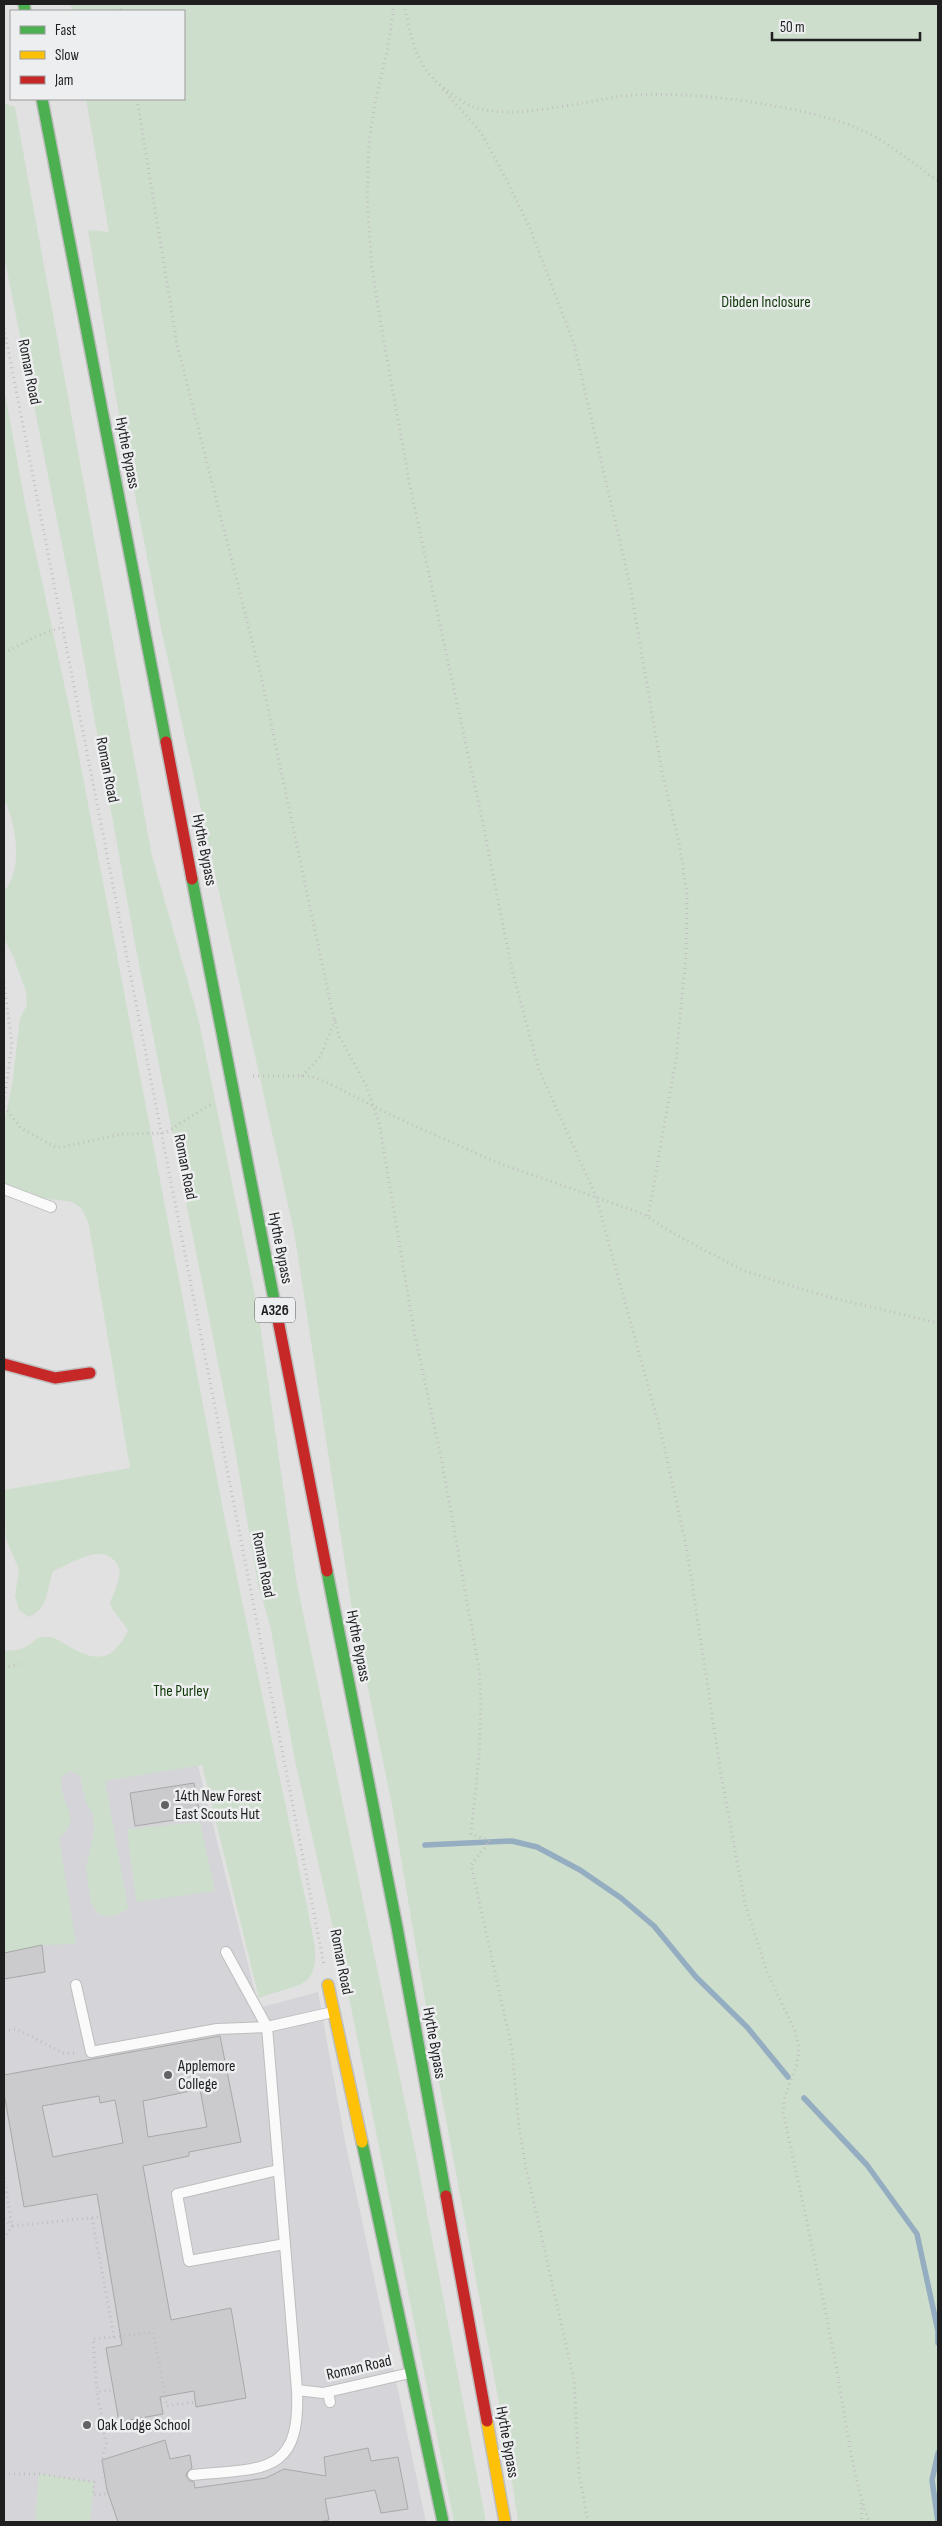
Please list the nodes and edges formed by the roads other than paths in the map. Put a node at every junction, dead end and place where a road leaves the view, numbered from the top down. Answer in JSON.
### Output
{"nodes":[{"id":1,"x":42,"y":100,"type":"edge"},
{"id":2,"x":4,"y":1189,"type":"edge"},
{"id":3,"x":51,"y":1207,"type":"dead end"},
{"id":4,"x":4,"y":1364,"type":"edge"},
{"id":5,"x":90,"y":1373,"type":"dead end"},
{"id":6,"x":226,"y":1952,"type":"dead end"},
{"id":7,"x":76,"y":1985,"type":"dead end"},
{"id":8,"x":328,"y":1985,"type":"road end"},
{"id":9,"x":334,"y":2012,"type":"junction"},
{"id":10,"x":267,"y":2027,"type":"junction"},
{"id":11,"x":278,"y":2170,"type":"junction"},
{"id":12,"x":286,"y":2244,"type":"junction"},
{"id":13,"x":411,"y":2373,"type":"junction"},
{"id":14,"x":297,"y":2390,"type":"junction"},
{"id":15,"x":193,"y":2475,"type":"dead end"},
{"id":16,"x":443,"y":2522,"type":"edge"},
{"id":17,"x":505,"y":2522,"type":"edge"}],
"edges":[{"from":1,"to":17,"type":"main road","name":"Hythe Bypass","number":"A326"},
{"from":2,"to":3,"type":"lane"},
{"from":4,"to":5,"type":"main road"},
{"from":6,"to":10,"type":"lane"},
{"from":7,"to":10,"type":"lane","name":"Roman Road"},
{"from":8,"to":9,"type":"main road","name":"Roman Road"},
{"from":9,"to":10,"type":"lane","name":"Roman Road"},
{"from":9,"to":13,"type":"main road","name":"Roman Road"},
{"from":10,"to":11,"type":"lane"},
{"from":11,"to":12,"type":"lane"},
{"from":11,"to":12,"type":"lane"},
{"from":12,"to":14,"type":"lane"},
{"from":13,"to":14,"type":"lane","name":"Roman Road"},
{"from":13,"to":16,"type":"main road","name":"Roman Road"},
{"from":14,"to":15,"type":"lane"}]}
